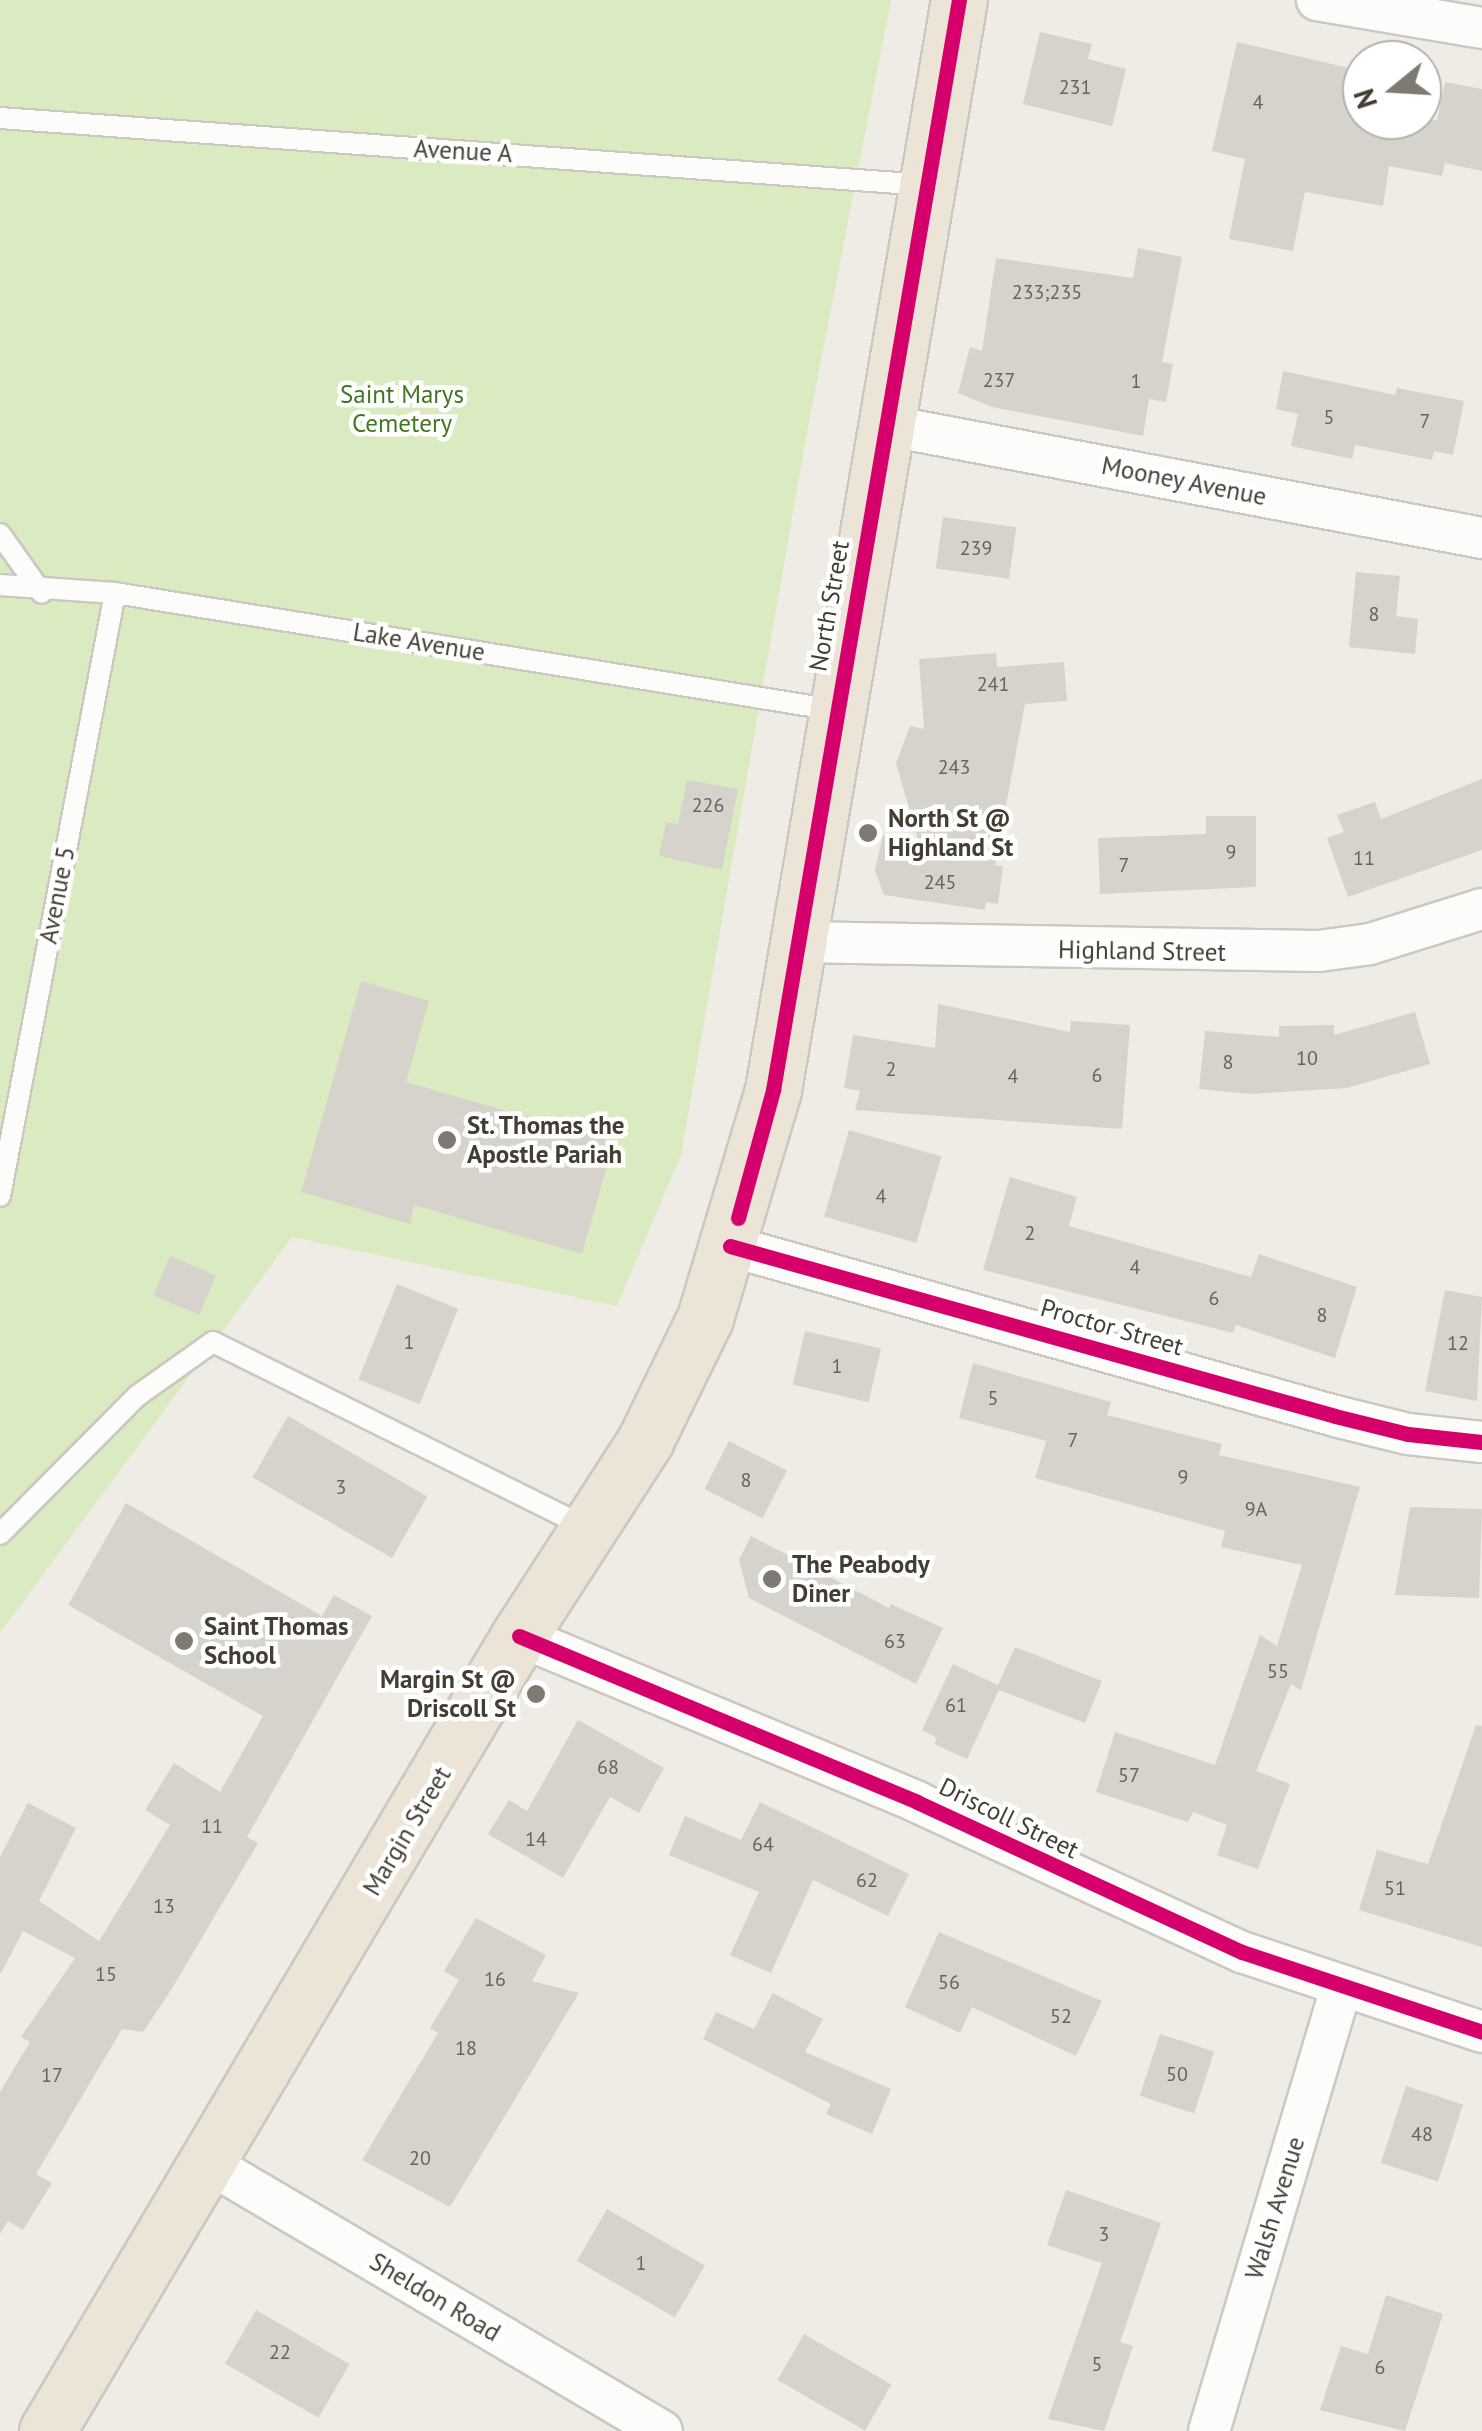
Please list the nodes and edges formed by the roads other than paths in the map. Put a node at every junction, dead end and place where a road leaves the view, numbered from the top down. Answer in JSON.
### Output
{"nodes":[{"id":1,"x":959,"y":0,"type":"edge"},
{"id":2,"x":1317,"y":0,"type":"edge"},
{"id":3,"x":1482,"y":28,"type":"edge"},
{"id":4,"x":0,"y":118,"type":"edge"},
{"id":5,"x":927,"y":185,"type":"junction"},
{"id":6,"x":886,"y":424,"type":"junction"},
{"id":7,"x":0,"y":534,"type":"edge"},
{"id":8,"x":1482,"y":538,"type":"edge"},
{"id":9,"x":0,"y":586,"type":"edge"},
{"id":10,"x":42,"y":593,"type":"junction"},
{"id":11,"x":115,"y":594,"type":"junction"},
{"id":12,"x":836,"y":710,"type":"junction"},
{"id":13,"x":1482,"y":909,"type":"edge"},
{"id":14,"x":796,"y":942,"type":"junction"},
{"id":15,"x":0,"y":1196,"type":"edge"},
{"id":16,"x":734,"y":1232,"type":"junction"},
{"id":17,"x":1482,"y":1442,"type":"edge"},
{"id":18,"x":588,"y":1529,"type":"junction"},
{"id":19,"x":0,"y":1534,"type":"edge"},
{"id":20,"x":520,"y":1636,"type":"junction"},
{"id":21,"x":1342,"y":1985,"type":"junction"},
{"id":22,"x":1482,"y":2032,"type":"edge"},
{"id":23,"x":208,"y":2163,"type":"junction"},
{"id":24,"x":47,"y":2431,"type":"edge"},
{"id":25,"x":662,"y":2431,"type":"edge"},
{"id":26,"x":1209,"y":2431,"type":"edge"}],
"edges":[{"from":1,"to":5,"type":"highway","name":"North Street"},
{"from":2,"to":3,"type":"street"},
{"from":4,"to":5,"type":"lane","name":"Avenue A"},
{"from":5,"to":6,"type":"highway","name":"North Street"},
{"from":6,"to":8,"type":"street","name":"Mooney Avenue"},
{"from":6,"to":12,"type":"highway","name":"North Street"},
{"from":7,"to":10,"type":"lane"},
{"from":9,"to":10,"type":"lane","name":"Lake Avenue"},
{"from":10,"to":11,"type":"lane","name":"Lake Avenue"},
{"from":11,"to":12,"type":"lane","name":"Lake Avenue"},
{"from":11,"to":15,"type":"lane","name":"Avenue 5"},
{"from":12,"to":14,"type":"highway","name":"North Street"},
{"from":13,"to":14,"type":"street","name":"Highland Street"},
{"from":14,"to":16,"type":"highway","name":"North Street"},
{"from":16,"to":17,"type":"street","name":"Proctor Street"},
{"from":16,"to":18,"type":"highway","name":"Margin Street"},
{"from":18,"to":19,"type":"lane"},
{"from":18,"to":20,"type":"highway","name":"Margin Street"},
{"from":20,"to":21,"type":"street","name":"Driscoll Street"},
{"from":20,"to":23,"type":"highway","name":"Margin Street"},
{"from":21,"to":22,"type":"street","name":"Driscoll Street"},
{"from":21,"to":26,"type":"street","name":"Walsh Avenue"},
{"from":23,"to":24,"type":"highway","name":"Margin Street"},
{"from":23,"to":25,"type":"street","name":"Sheldon Road"}]}
